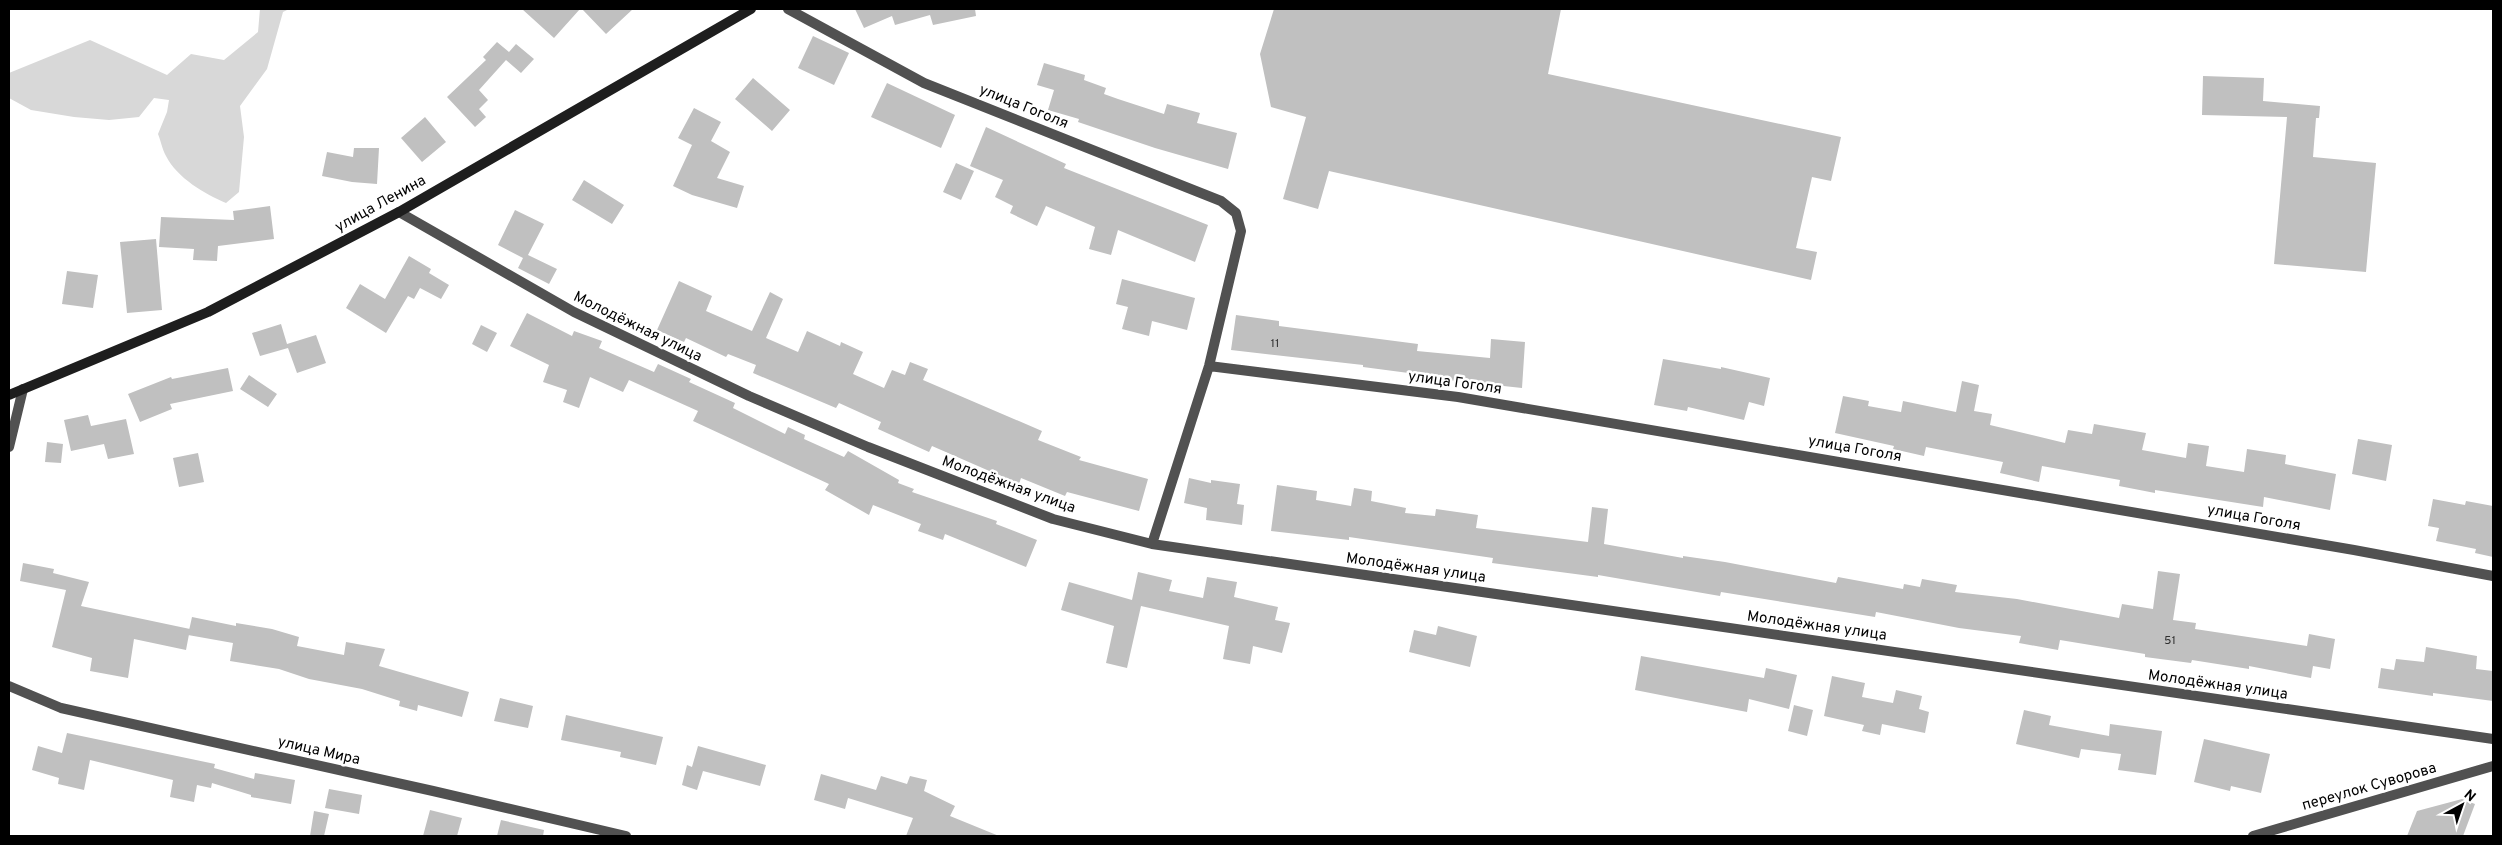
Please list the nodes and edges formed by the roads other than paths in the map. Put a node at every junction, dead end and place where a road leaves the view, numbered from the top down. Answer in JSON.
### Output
{"nodes":[{"id":1,"x":751,"y":9,"type":"edge"},
{"id":2,"x":788,"y":9,"type":"edge"},
{"id":3,"x":399,"y":212,"type":"junction"},
{"id":4,"x":1209,"y":366,"type":"junction"},
{"id":5,"x":23,"y":390,"type":"junction"},
{"id":6,"x":9,"y":395,"type":"edge"},
{"id":7,"x":9,"y":447,"type":"edge"},
{"id":8,"x":1152,"y":544,"type":"junction"},
{"id":9,"x":2493,"y":576,"type":"edge"},
{"id":10,"x":9,"y":686,"type":"edge"},
{"id":11,"x":2493,"y":739,"type":"edge"},
{"id":12,"x":2493,"y":766,"type":"edge"},
{"id":13,"x":626,"y":836,"type":"edge"},
{"id":14,"x":2252,"y":836,"type":"edge"}],
"edges":[{"from":1,"to":3,"type":"main road","name":"улица Ленина"},
{"from":2,"to":4,"type":"street","name":"улица Гоголя"},
{"from":3,"to":5,"type":"main road","name":"улица Ленина"},
{"from":3,"to":8,"type":"street","name":"Молодёжная улица"},
{"from":4,"to":8,"type":"street"},
{"from":4,"to":9,"type":"street","name":"улица Гоголя"},
{"from":5,"to":6,"type":"main road","name":"улица Ленина"},
{"from":5,"to":7,"type":"street"},
{"from":8,"to":11,"type":"street","name":"Молодёжная улица"},
{"from":10,"to":13,"type":"street","name":"улица Мира"},
{"from":12,"to":14,"type":"street","name":"переулок Суворова"}]}
